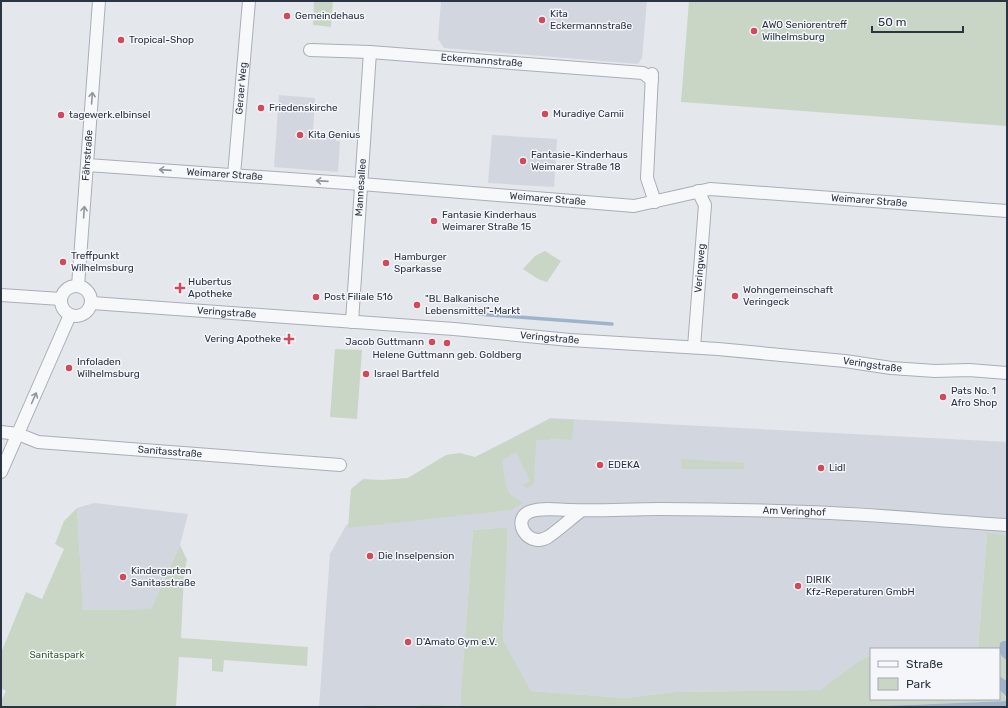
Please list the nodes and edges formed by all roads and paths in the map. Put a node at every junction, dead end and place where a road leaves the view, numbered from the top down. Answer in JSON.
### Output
{"nodes":[{"id":1,"x":100,"y":1,"type":"edge"},
{"id":2,"x":249,"y":1,"type":"edge"},
{"id":3,"x":310,"y":50,"type":"dead end"},
{"id":4,"x":370,"y":52,"type":"junction"},
{"id":5,"x":88,"y":165,"type":"junction"},
{"id":6,"x":234,"y":175,"type":"junction"},
{"id":7,"x":361,"y":184,"type":"junction"},
{"id":8,"x":698,"y":191,"type":"junction"},
{"id":9,"x":654,"y":202,"type":"junction"},
{"id":10,"x":1007,"y":211,"type":"edge"},
{"id":11,"x":78,"y":286,"type":"junction"},
{"id":12,"x":1,"y":295,"type":"edge"},
{"id":13,"x":61,"y":300,"type":"junction"},
{"id":14,"x":92,"y":302,"type":"junction"},
{"id":15,"x":70,"y":315,"type":"junction"},
{"id":16,"x":352,"y":322,"type":"junction"},
{"id":17,"x":694,"y":347,"type":"junction"},
{"id":18,"x":1007,"y":373,"type":"edge"},
{"id":19,"x":1,"y":432,"type":"edge"},
{"id":20,"x":18,"y":434,"type":"junction"},
{"id":21,"x":340,"y":465,"type":"dead end"},
{"id":22,"x":1,"y":472,"type":"edge"},
{"id":23,"x":581,"y":511,"type":"dead end"},
{"id":24,"x":1007,"y":525,"type":"edge"}],
"edges":[{"from":5,"to":1,"type":"street","name":"Fährstraße","one_way":true},
{"from":2,"to":6,"type":"street","name":"Geraer Weg"},
{"from":3,"to":4,"type":"street","name":"Eckermannstraße"},
{"from":4,"to":7,"type":"street","name":"Mannesallee"},
{"from":4,"to":9,"type":"street","name":"Eckermannstraße"},
{"from":6,"to":5,"type":"street","name":"Weimarer Straße","one_way":true},
{"from":11,"to":5,"type":"street","name":"Fährstraße","one_way":true},
{"from":7,"to":6,"type":"street","name":"Weimarer Straße","one_way":true},
{"from":7,"to":9,"type":"street","name":"Weimarer Straße"},
{"from":7,"to":16,"type":"street","name":"Mannesallee"},
{"from":8,"to":9,"type":"street","name":"Weimarer Straße"},
{"from":8,"to":10,"type":"street","name":"Weimarer Straße"},
{"from":8,"to":17,"type":"street","name":"Veringweg"},
{"from":11,"to":13,"type":"street"},
{"from":11,"to":14,"type":"street"},
{"from":12,"to":13,"type":"street"},
{"from":13,"to":15,"type":"street"},
{"from":14,"to":15,"type":"street"},
{"from":14,"to":16,"type":"street","name":"Veringstraße"},
{"from":20,"to":15,"type":"street","one_way":true},
{"from":16,"to":17,"type":"street","name":"Veringstraße"},
{"from":17,"to":18,"type":"street","name":"Veringstraße"},
{"from":19,"to":20,"type":"street","name":"Sanitasstraße"},
{"from":20,"to":21,"type":"street","name":"Sanitasstraße"},
{"from":20,"to":22,"type":"street"},
{"from":23,"to":24,"type":"street","name":"Am Veringhof"}]}
